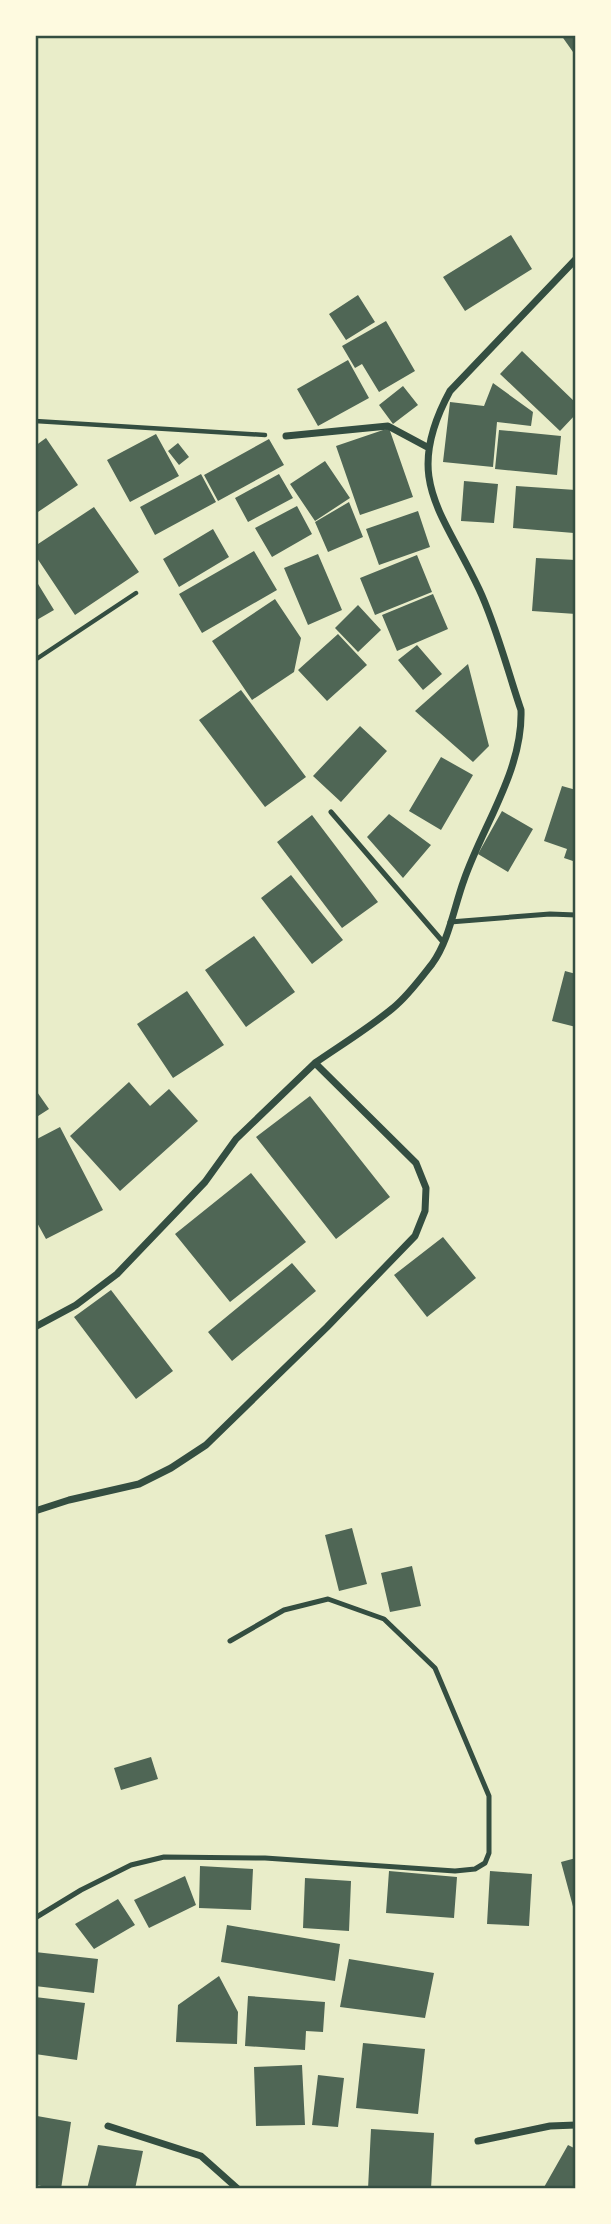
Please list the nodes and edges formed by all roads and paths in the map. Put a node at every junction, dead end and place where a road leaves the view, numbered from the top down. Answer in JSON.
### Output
{"nodes":[{"id":1,"x":576,"y":259,"type":"edge"},
{"id":2,"x":35,"y":421,"type":"edge"},
{"id":3,"x":286,"y":436,"type":"joint"},
{"id":4,"x":429,"y":448,"type":"junction"},
{"id":5,"x":136,"y":593,"type":"dead end"},
{"id":6,"x":35,"y":660,"type":"edge"},
{"id":7,"x":331,"y":812,"type":"dead end"},
{"id":8,"x":576,"y":915,"type":"edge"},
{"id":9,"x":450,"y":922,"type":"junction"},
{"id":10,"x":443,"y":942,"type":"junction"},
{"id":11,"x":315,"y":1063,"type":"junction"},
{"id":12,"x":36,"y":1324,"type":"edge"},
{"id":13,"x":35,"y":1511,"type":"edge"},
{"id":14,"x":230,"y":1642,"type":"dead end"},
{"id":15,"x":35,"y":1918,"type":"edge"},
{"id":16,"x":576,"y":2125,"type":"edge"},
{"id":17,"x":108,"y":2126,"type":"dead end"},
{"id":18,"x":478,"y":2141,"type":"dead end"},
{"id":19,"x":238,"y":2189,"type":"edge"}],
"edges":[{"from":1,"to":4,"type":"street"},
{"from":2,"to":3,"type":"path"},
{"from":3,"to":4,"type":"street"},
{"from":4,"to":9,"type":"street"},
{"from":5,"to":6,"type":"path"},
{"from":7,"to":10,"type":"lane"},
{"from":8,"to":9,"type":"lane"},
{"from":9,"to":10,"type":"street"},
{"from":10,"to":11,"type":"street"},
{"from":11,"to":12,"type":"street"},
{"from":11,"to":13,"type":"street"},
{"from":14,"to":15,"type":"lane"},
{"from":16,"to":18,"type":"street"},
{"from":17,"to":19,"type":"street"}]}
